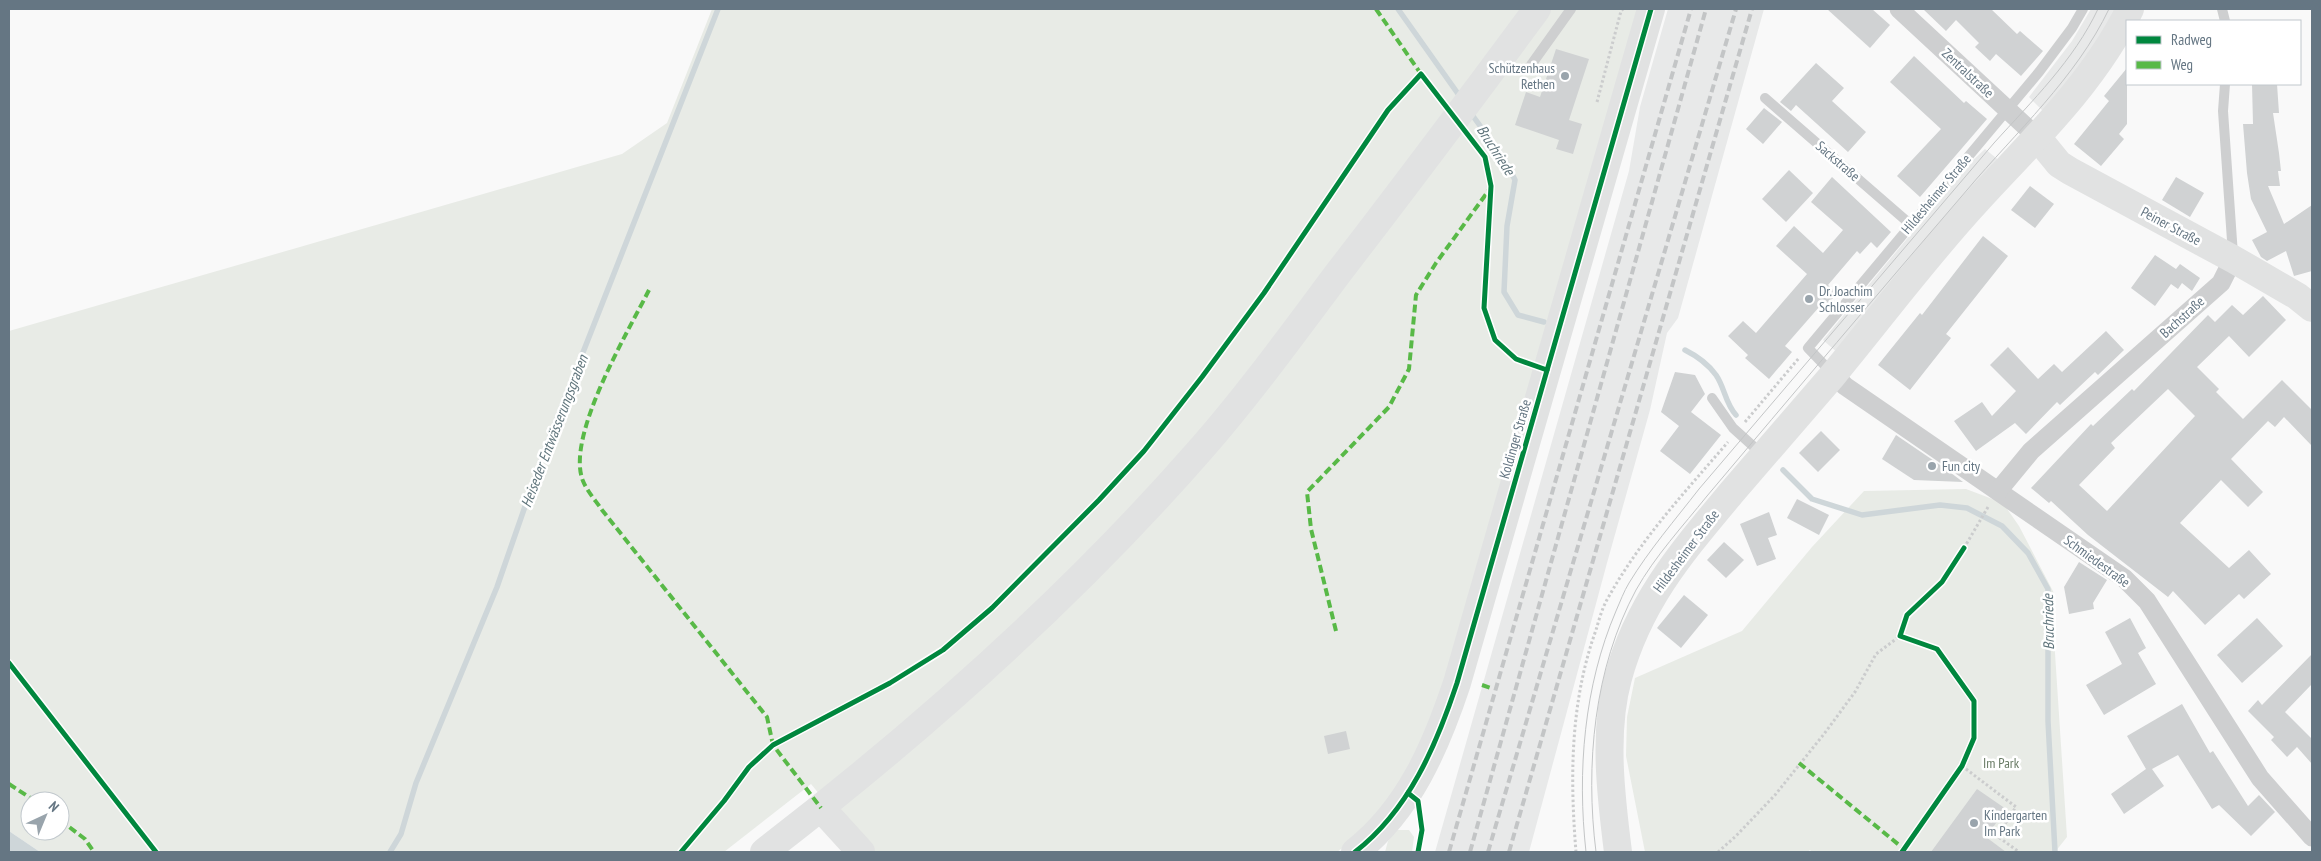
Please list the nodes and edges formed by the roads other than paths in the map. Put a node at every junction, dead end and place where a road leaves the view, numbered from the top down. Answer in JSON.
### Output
{"nodes":[{"id":1,"x":1537,"y":9,"type":"edge"},
{"id":2,"x":1572,"y":9,"type":"edge"},
{"id":3,"x":1651,"y":9,"type":"edge"},
{"id":4,"x":1899,"y":9,"type":"edge"},
{"id":5,"x":2083,"y":9,"type":"edge"},
{"id":6,"x":2130,"y":9,"type":"edge"},
{"id":7,"x":1531,"y":65,"type":"dead end"},
{"id":8,"x":2225,"y":85,"type":"edge"},
{"id":9,"x":1765,"y":98,"type":"dead end"},
{"id":10,"x":2008,"y":110,"type":"junction"},
{"id":11,"x":2037,"y":137,"type":"junction"},
{"id":12,"x":1910,"y":224,"type":"junction"},
{"id":13,"x":2233,"y":259,"type":"junction"},
{"id":14,"x":2312,"y":308,"type":"edge"},
{"id":15,"x":1833,"y":374,"type":"junction"},
{"id":16,"x":1712,"y":398,"type":"dead end"},
{"id":17,"x":1764,"y":456,"type":"junction"},
{"id":18,"x":1998,"y":492,"type":"junction"},
{"id":19,"x":821,"y":808,"type":"junction"},
{"id":20,"x":2312,"y":837,"type":"edge"},
{"id":21,"x":1361,"y":850,"type":"edge"},
{"id":22,"x":764,"y":852,"type":"edge"},
{"id":23,"x":861,"y":852,"type":"edge"},
{"id":24,"x":1618,"y":852,"type":"edge"}],
"edges":[{"from":1,"to":19,"type":"street"},
{"from":2,"to":7,"type":"lane"},
{"from":3,"to":21,"type":"street","name":"Koldinger Straße"},
{"from":4,"to":10,"type":"street","name":"Zentralstraße"},
{"from":5,"to":10,"type":"lane","name":"Hildesheimer Straße"},
{"from":6,"to":11,"type":"street","name":"Hildesheimer Straße"},
{"from":8,"to":13,"type":"lane"},
{"from":9,"to":12,"type":"lane","name":"Sackstraße"},
{"from":10,"to":11,"type":"street","name":"Zentralstraße"},
{"from":10,"to":12,"type":"lane","name":"Hildesheimer Straße"},
{"from":11,"to":13,"type":"street","name":"Peiner Straße"},
{"from":11,"to":15,"type":"street","name":"Hildesheimer Straße"},
{"from":12,"to":15,"type":"lane","name":"Hildesheimer Straße"},
{"from":13,"to":14,"type":"street","name":"Peiner Straße"},
{"from":13,"to":18,"type":"street","name":"Bachstraße"},
{"from":15,"to":17,"type":"street","name":"Hildesheimer Straße"},
{"from":15,"to":18,"type":"street","name":"Schmiedestraße"},
{"from":16,"to":17,"type":"lane"},
{"from":17,"to":24,"type":"street","name":"Hildesheimer Straße"},
{"from":18,"to":20,"type":"street","name":"Schmiedestraße"},
{"from":19,"to":22,"type":"street"},
{"from":19,"to":23,"type":"street"}]}
